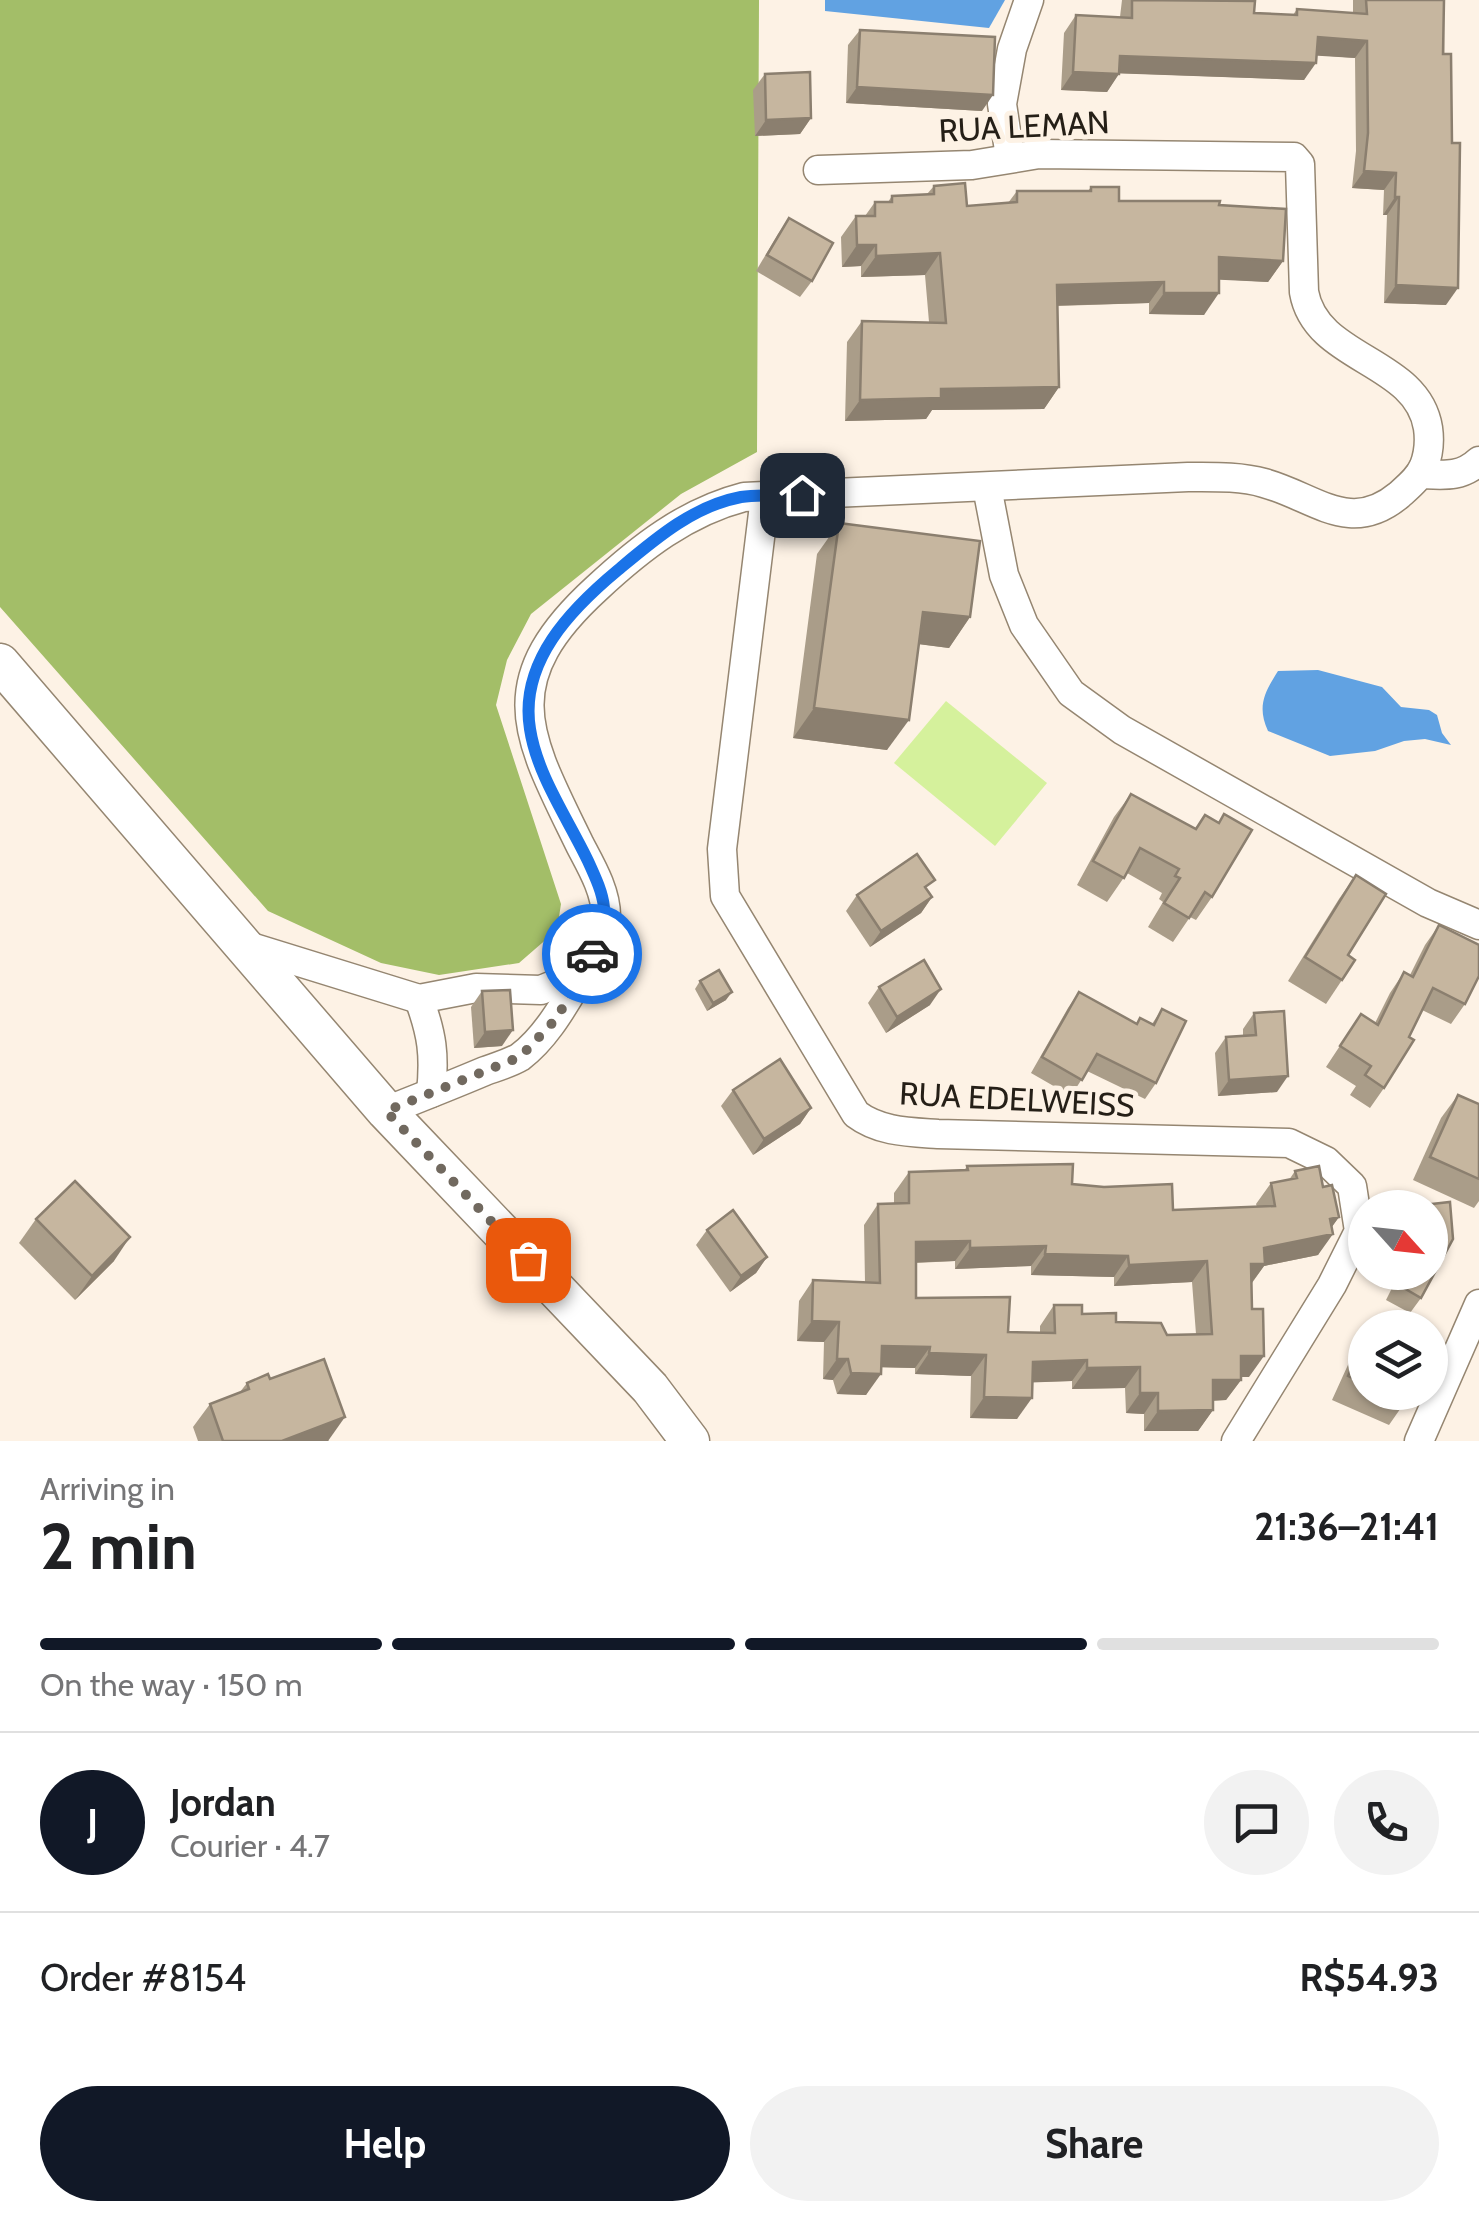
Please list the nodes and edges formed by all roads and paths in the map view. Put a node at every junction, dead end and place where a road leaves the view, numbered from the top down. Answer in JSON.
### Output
{"nodes":[{"id":1,"x":1028,"y":0,"type":"edge"},
{"id":2,"x":1010,"y":157,"type":"junction"},
{"id":3,"x":818,"y":170,"type":"dead end"},
{"id":4,"x":1479,"y":461,"type":"edge"},
{"id":5,"x":1420,"y":474,"type":"junction"},
{"id":6,"x":987,"y":487,"type":"junction"},
{"id":7,"x":765,"y":496,"type":"junction"},
{"id":8,"x":0,"y":662,"type":"edge"},
{"id":9,"x":1479,"y":925,"type":"edge"},
{"id":10,"x":240,"y":944,"type":"junction"},
{"id":11,"x":582,"y":974,"type":"junction"},
{"id":12,"x":419,"y":998,"type":"junction"},
{"id":13,"x":431,"y":1093,"type":"junction"},
{"id":14,"x":386,"y":1111,"type":"junction"},
{"id":15,"x":1479,"y":1304,"type":"edge"},
{"id":16,"x":690,"y":1441,"type":"edge"},
{"id":17,"x":1236,"y":1441,"type":"edge"},
{"id":18,"x":1419,"y":1441,"type":"edge"}],
"edges":[{"from":1,"to":2,"type":"street"},
{"from":2,"to":3,"type":"street","name":"RUA LEMAN"},
{"from":2,"to":5,"type":"street","name":"RUA LEMAN"},
{"from":4,"to":5,"type":"street"},
{"from":5,"to":6,"type":"street"},
{"from":6,"to":7,"type":"street"},
{"from":6,"to":9,"type":"street"},
{"from":7,"to":11,"type":"street"},
{"from":7,"to":17,"type":"street","name":"RUA EDELWEISS"},
{"from":8,"to":10,"type":"main road"},
{"from":10,"to":12,"type":"street"},
{"from":10,"to":14,"type":"main road"},
{"from":11,"to":12,"type":"street"},
{"from":11,"to":13,"type":"street"},
{"from":12,"to":13,"type":"street"},
{"from":13,"to":14,"type":"street"},
{"from":14,"to":16,"type":"main road"},
{"from":15,"to":18,"type":"street"}]}
